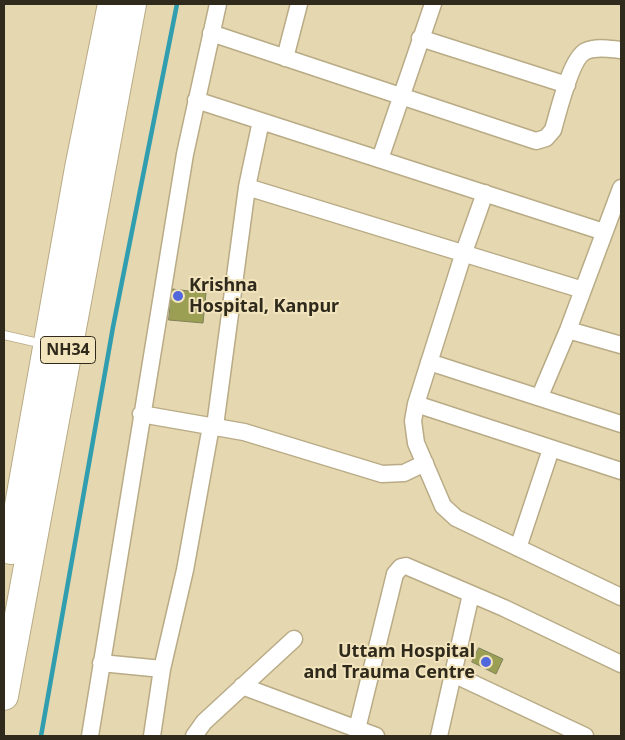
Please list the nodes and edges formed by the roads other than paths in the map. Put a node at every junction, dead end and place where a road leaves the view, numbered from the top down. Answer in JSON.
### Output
{"nodes":[{"id":1,"x":126,"y":4,"type":"edge"},
{"id":2,"x":218,"y":4,"type":"edge"},
{"id":3,"x":299,"y":4,"type":"edge"},
{"id":4,"x":433,"y":4,"type":"edge"},
{"id":5,"x":211,"y":33,"type":"junction"},
{"id":6,"x":420,"y":38,"type":"junction"},
{"id":7,"x":621,"y":50,"type":"edge"},
{"id":8,"x":284,"y":58,"type":"junction"},
{"id":9,"x":567,"y":85,"type":"junction"},
{"id":10,"x":402,"y":96,"type":"junction"},
{"id":11,"x":196,"y":100,"type":"junction"},
{"id":12,"x":261,"y":121,"type":"junction"},
{"id":13,"x":380,"y":159,"type":"junction"},
{"id":14,"x":247,"y":187,"type":"junction"},
{"id":15,"x":621,"y":188,"type":"edge"},
{"id":16,"x":485,"y":193,"type":"junction"},
{"id":17,"x":604,"y":232,"type":"junction"},
{"id":18,"x":464,"y":252,"type":"junction"},
{"id":19,"x":583,"y":290,"type":"junction"},
{"id":20,"x":568,"y":330,"type":"junction"},
{"id":21,"x":4,"y":335,"type":"edge"},
{"id":22,"x":621,"y":345,"type":"edge"},
{"id":23,"x":58,"y":347,"type":"junction"},
{"id":24,"x":429,"y":362,"type":"junction"},
{"id":25,"x":540,"y":396,"type":"junction"},
{"id":26,"x":416,"y":404,"type":"junction"},
{"id":27,"x":141,"y":414,"type":"junction"},
{"id":28,"x":621,"y":424,"type":"edge"},
{"id":29,"x":213,"y":426,"type":"junction"},
{"id":30,"x":551,"y":449,"type":"junction"},
{"id":31,"x":425,"y":463,"type":"junction"},
{"id":32,"x":621,"y":471,"type":"edge"},
{"id":33,"x":518,"y":548,"type":"junction"},
{"id":34,"x":4,"y":591,"type":"edge"},
{"id":35,"x":472,"y":594,"type":"junction"},
{"id":36,"x":621,"y":597,"type":"edge"},
{"id":37,"x":294,"y":639,"type":"dead end"},
{"id":38,"x":101,"y":663,"type":"junction"},
{"id":39,"x":621,"y":664,"type":"edge"},
{"id":40,"x":162,"y":669,"type":"junction"},
{"id":41,"x":453,"y":674,"type":"junction"},
{"id":42,"x":242,"y":686,"type":"junction"},
{"id":43,"x":4,"y":696,"type":"edge"},
{"id":44,"x":357,"y":729,"type":"junction"},
{"id":45,"x":568,"y":733,"type":"edge"},
{"id":46,"x":90,"y":736,"type":"edge"},
{"id":47,"x":152,"y":736,"type":"edge"},
{"id":48,"x":194,"y":736,"type":"edge"},
{"id":49,"x":376,"y":736,"type":"edge"},
{"id":50,"x":439,"y":736,"type":"edge"},
{"id":51,"x":585,"y":736,"type":"edge"}],
"edges":[{"from":1,"to":23,"type":"highway","number":"NH34"},
{"from":2,"to":5,"type":"street"},
{"from":3,"to":8,"type":"street"},
{"from":4,"to":6,"type":"street"},
{"from":5,"to":8,"type":"street"},
{"from":5,"to":11,"type":"street"},
{"from":6,"to":9,"type":"street"},
{"from":6,"to":10,"type":"street"},
{"from":7,"to":9,"type":"street"},
{"from":8,"to":10,"type":"street"},
{"from":9,"to":10,"type":"street"},
{"from":10,"to":13,"type":"street"},
{"from":11,"to":12,"type":"street"},
{"from":11,"to":27,"type":"street"},
{"from":12,"to":13,"type":"street"},
{"from":12,"to":14,"type":"street"},
{"from":13,"to":16,"type":"street"},
{"from":14,"to":18,"type":"street"},
{"from":14,"to":29,"type":"street"},
{"from":15,"to":17,"type":"street"},
{"from":16,"to":17,"type":"street"},
{"from":16,"to":18,"type":"street"},
{"from":17,"to":19,"type":"street"},
{"from":18,"to":19,"type":"street"},
{"from":18,"to":24,"type":"street"},
{"from":19,"to":20,"type":"street"},
{"from":20,"to":22,"type":"street"},
{"from":20,"to":25,"type":"street"},
{"from":21,"to":23,"type":"lane"},
{"from":23,"to":34,"type":"highway","number":"NH34"},
{"from":23,"to":43,"type":"highway","number":"NH34"},
{"from":24,"to":25,"type":"street"},
{"from":24,"to":26,"type":"street"},
{"from":25,"to":28,"type":"street"},
{"from":26,"to":30,"type":"street"},
{"from":26,"to":31,"type":"street"},
{"from":27,"to":29,"type":"street"},
{"from":27,"to":38,"type":"street"},
{"from":29,"to":31,"type":"street"},
{"from":29,"to":40,"type":"street"},
{"from":30,"to":32,"type":"street"},
{"from":30,"to":33,"type":"street"},
{"from":31,"to":33,"type":"street"},
{"from":33,"to":36,"type":"street"},
{"from":35,"to":39,"type":"street"},
{"from":35,"to":41,"type":"street"},
{"from":35,"to":44,"type":"street"},
{"from":37,"to":42,"type":"street"},
{"from":38,"to":40,"type":"street"},
{"from":38,"to":46,"type":"street"},
{"from":40,"to":47,"type":"street"},
{"from":41,"to":45,"type":"street"},
{"from":41,"to":50,"type":"street"},
{"from":42,"to":44,"type":"street"},
{"from":42,"to":48,"type":"street"},
{"from":44,"to":49,"type":"street"},
{"from":45,"to":51,"type":"street"}]}
